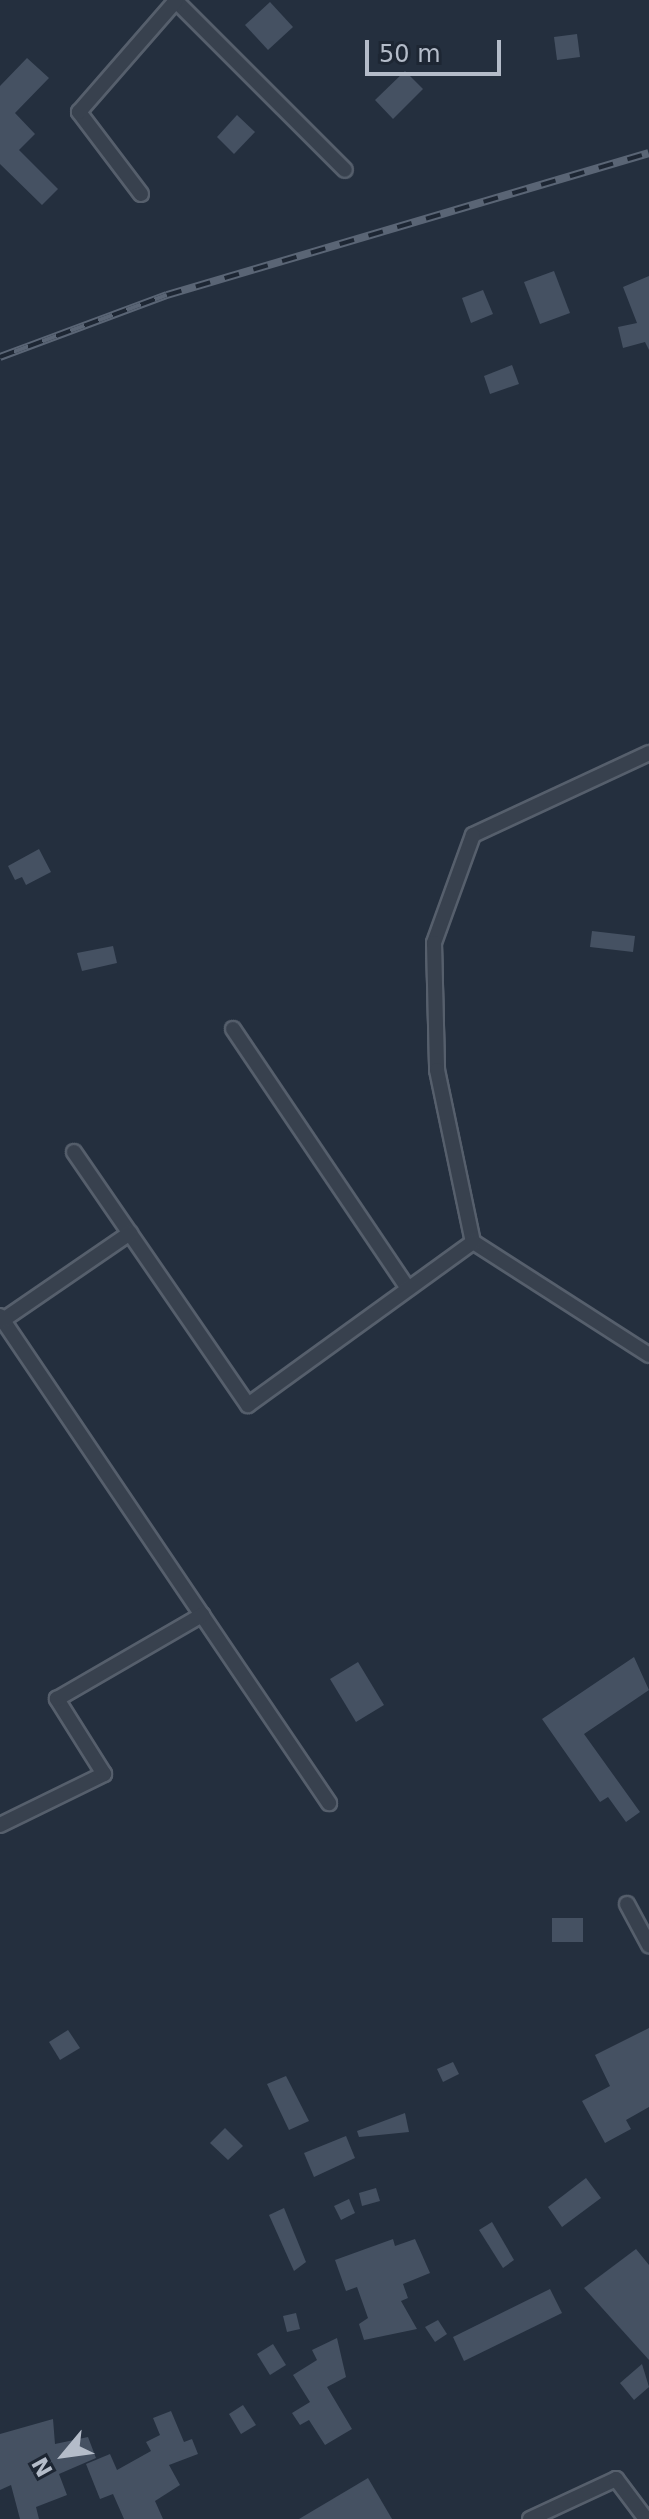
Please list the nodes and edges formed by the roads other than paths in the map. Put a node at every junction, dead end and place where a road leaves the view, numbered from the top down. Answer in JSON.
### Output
{"nodes":[{"id":1,"x":176,"y":0,"type":"edge"},
{"id":2,"x":345,"y":170,"type":"dead end"},
{"id":3,"x":141,"y":194,"type":"dead end"},
{"id":4,"x":649,"y":753,"type":"edge"},
{"id":5,"x":233,"y":1029,"type":"dead end"},
{"id":6,"x":74,"y":1152,"type":"dead end"},
{"id":7,"x":130,"y":1233,"type":"junction"},
{"id":8,"x":473,"y":1242,"type":"junction"},
{"id":9,"x":408,"y":1288,"type":"junction"},
{"id":10,"x":1,"y":1318,"type":"edge"},
{"id":11,"x":649,"y":1355,"type":"edge"},
{"id":12,"x":202,"y":1615,"type":"junction"},
{"id":13,"x":329,"y":1803,"type":"dead end"},
{"id":14,"x":0,"y":1825,"type":"edge"},
{"id":15,"x":627,"y":1904,"type":"dead end"},
{"id":16,"x":649,"y":1945,"type":"edge"},
{"id":17,"x":530,"y":2519,"type":"edge"},
{"id":18,"x":646,"y":2519,"type":"edge"}],
"edges":[{"from":1,"to":2,"type":"street"},
{"from":1,"to":3,"type":"street"},
{"from":4,"to":8,"type":"street"},
{"from":5,"to":9,"type":"street"},
{"from":6,"to":7,"type":"street"},
{"from":7,"to":9,"type":"street"},
{"from":7,"to":10,"type":"street"},
{"from":8,"to":9,"type":"street"},
{"from":8,"to":11,"type":"street"},
{"from":10,"to":12,"type":"street"},
{"from":12,"to":13,"type":"street"},
{"from":12,"to":14,"type":"street"},
{"from":15,"to":16,"type":"street"},
{"from":17,"to":18,"type":"street"}]}
